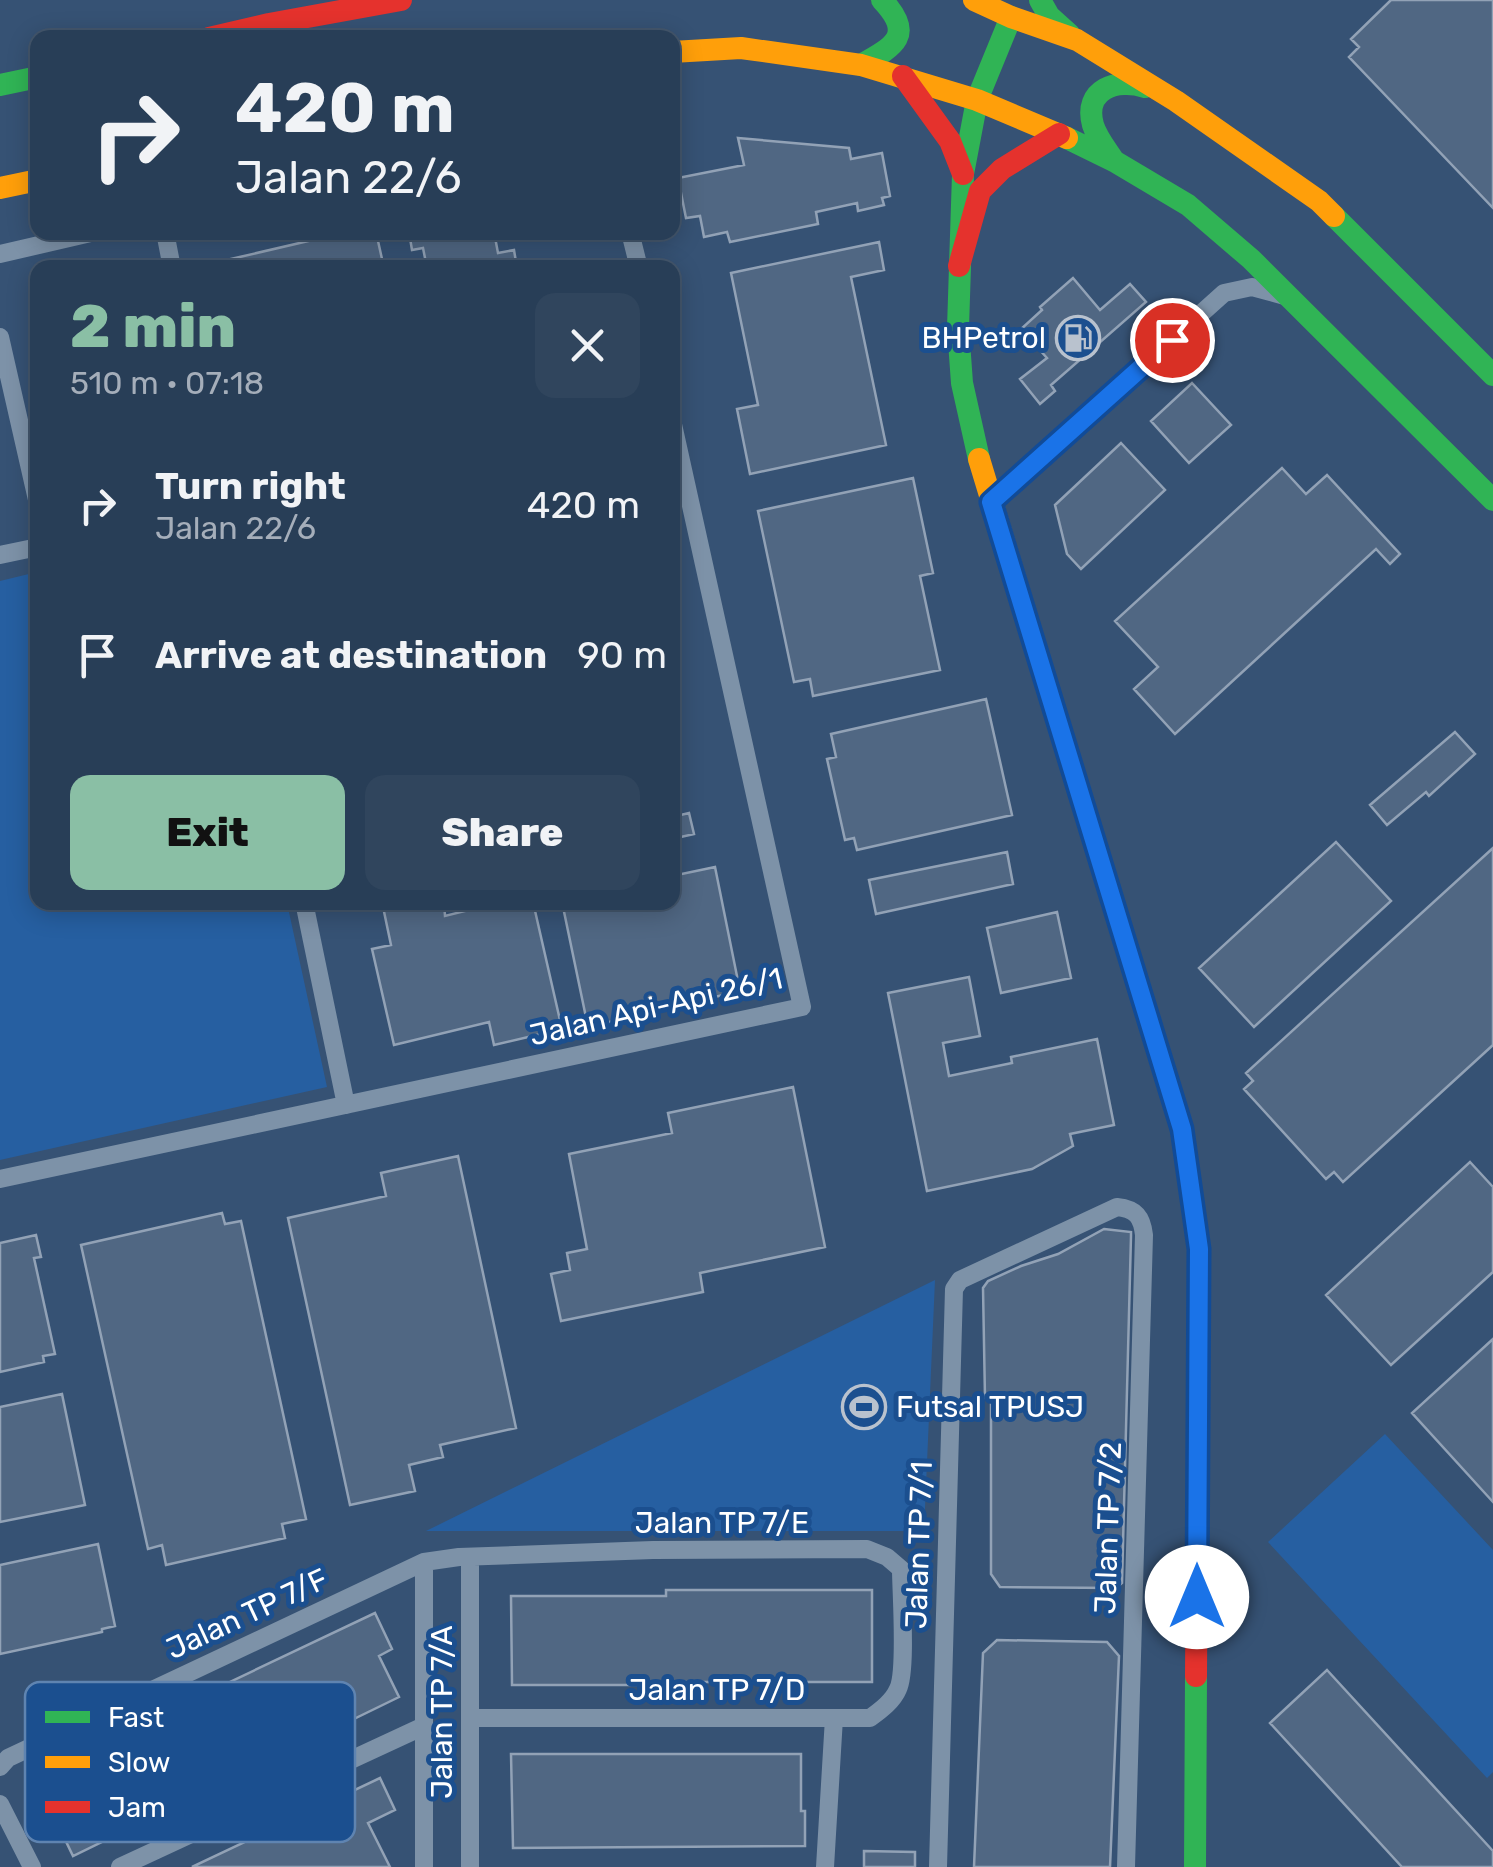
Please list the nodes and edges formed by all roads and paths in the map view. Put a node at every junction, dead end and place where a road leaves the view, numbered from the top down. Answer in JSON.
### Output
{"nodes":[{"id":1,"x":401,"y":0,"type":"edge"},
{"id":2,"x":882,"y":0,"type":"edge"},
{"id":3,"x":974,"y":0,"type":"edge"},
{"id":4,"x":1040,"y":0,"type":"edge"},
{"id":5,"x":1014,"y":8,"type":"edge"},
{"id":6,"x":243,"y":30,"type":"edge"},
{"id":7,"x":1077,"y":40,"type":"junction"},
{"id":8,"x":680,"y":52,"type":"edge"},
{"id":9,"x":861,"y":64,"type":"junction"},
{"id":10,"x":903,"y":76,"type":"junction"},
{"id":11,"x":30,"y":79,"type":"edge"},
{"id":12,"x":0,"y":86,"type":"edge"},
{"id":13,"x":977,"y":100,"type":"junction"},
{"id":14,"x":1176,"y":101,"type":"junction"},
{"id":15,"x":1059,"y":134,"type":"junction"},
{"id":16,"x":1114,"y":161,"type":"junction"},
{"id":17,"x":963,"y":174,"type":"junction"},
{"id":18,"x":30,"y":182,"type":"edge"},
{"id":19,"x":0,"y":188,"type":"edge"},
{"id":20,"x":60,"y":240,"type":"edge"},
{"id":21,"x":0,"y":254,"type":"edge"},
{"id":22,"x":959,"y":266,"type":"junction"},
{"id":23,"x":1290,"y":298,"type":"junction"},
{"id":24,"x":0,"y":337,"type":"edge"},
{"id":25,"x":1493,"y":375,"type":"edge"},
{"id":26,"x":680,"y":456,"type":"edge"},
{"id":27,"x":30,"y":469,"type":"edge"},
{"id":28,"x":1493,"y":500,"type":"edge"},
{"id":29,"x":991,"y":502,"type":"junction"},
{"id":30,"x":30,"y":549,"type":"edge"},
{"id":31,"x":0,"y":555,"type":"edge"},
{"id":32,"x":306,"y":910,"type":"edge"},
{"id":33,"x":346,"y":1105,"type":"junction"},
{"id":34,"x":0,"y":1179,"type":"edge"},
{"id":35,"x":1117,"y":1207,"type":"joint"},
{"id":36,"x":470,"y":1556,"type":"junction"},
{"id":37,"x":424,"y":1562,"type":"junction"},
{"id":38,"x":902,"y":1637,"type":"joint"},
{"id":39,"x":166,"y":1682,"type":"edge"},
{"id":40,"x":470,"y":1718,"type":"junction"},
{"id":41,"x":834,"y":1718,"type":"junction"},
{"id":42,"x":424,"y":1726,"type":"junction"},
{"id":43,"x":25,"y":1750,"type":"edge"},
{"id":44,"x":355,"y":1758,"type":"edge"},
{"id":45,"x":0,"y":1767,"type":"edge"},
{"id":46,"x":0,"y":1804,"type":"edge"},
{"id":47,"x":174,"y":1842,"type":"edge"},
{"id":48,"x":32,"y":1867,"type":"edge"},
{"id":49,"x":120,"y":1867,"type":"edge"},
{"id":50,"x":424,"y":1867,"type":"edge"},
{"id":51,"x":470,"y":1867,"type":"edge"},
{"id":52,"x":825,"y":1867,"type":"edge"},
{"id":53,"x":938,"y":1867,"type":"edge"},
{"id":54,"x":1126,"y":1867,"type":"edge"},
{"id":55,"x":1196,"y":1867,"type":"edge"}],
"edges":[{"from":1,"to":6,"type":"main road"},
{"from":2,"to":9,"type":"main road"},
{"from":3,"to":5,"type":"main road"},
{"from":4,"to":7,"type":"main road"},
{"from":5,"to":7,"type":"main road"},
{"from":5,"to":13,"type":"main road"},
{"from":7,"to":14,"type":"main road"},
{"from":8,"to":9,"type":"main road"},
{"from":9,"to":10,"type":"main road"},
{"from":10,"to":13,"type":"main road"},
{"from":10,"to":17,"type":"main road"},
{"from":11,"to":12,"type":"main road"},
{"from":13,"to":15,"type":"main road"},
{"from":13,"to":17,"type":"main road"},
{"from":14,"to":16,"type":"main road"},
{"from":14,"to":25,"type":"main road"},
{"from":15,"to":16,"type":"main road"},
{"from":15,"to":22,"type":"main road"},
{"from":16,"to":23,"type":"main road"},
{"from":17,"to":22,"type":"main road"},
{"from":18,"to":19,"type":"main road"},
{"from":20,"to":21,"type":"street"},
{"from":22,"to":29,"type":"main road"},
{"from":23,"to":28,"type":"main road"},
{"from":23,"to":29,"type":"street"},
{"from":24,"to":27,"type":"street"},
{"from":26,"to":33,"type":"street","name":"Jalan Api-Api 26/1"},
{"from":29,"to":55,"type":"main road"},
{"from":30,"to":31,"type":"street"},
{"from":32,"to":33,"type":"street"},
{"from":33,"to":34,"type":"street","name":"Jalan Api-Api 26/1"},
{"from":35,"to":53,"type":"street","name":"Jalan TP 7/1"},
{"from":35,"to":54,"type":"street","name":"Jalan TP 7/2"},
{"from":36,"to":37,"type":"street","name":"Jalan TP 7/F"},
{"from":36,"to":38,"type":"street","name":"Jalan TP 7/E"},
{"from":36,"to":40,"type":"street","name":"Jalan TP 7/A"},
{"from":37,"to":39,"type":"street","name":"Jalan TP 7/F"},
{"from":37,"to":42,"type":"street"},
{"from":38,"to":41,"type":"street","name":"Jalan TP 7/D"},
{"from":40,"to":41,"type":"street","name":"Jalan TP 7/D"},
{"from":40,"to":51,"type":"street","name":"Jalan TP 7/A"},
{"from":41,"to":52,"type":"street"},
{"from":42,"to":44,"type":"street"},
{"from":42,"to":50,"type":"street"},
{"from":43,"to":45,"type":"street","name":"Jalan TP 7/F"},
{"from":46,"to":48,"type":"street"},
{"from":47,"to":49,"type":"street"}]}
